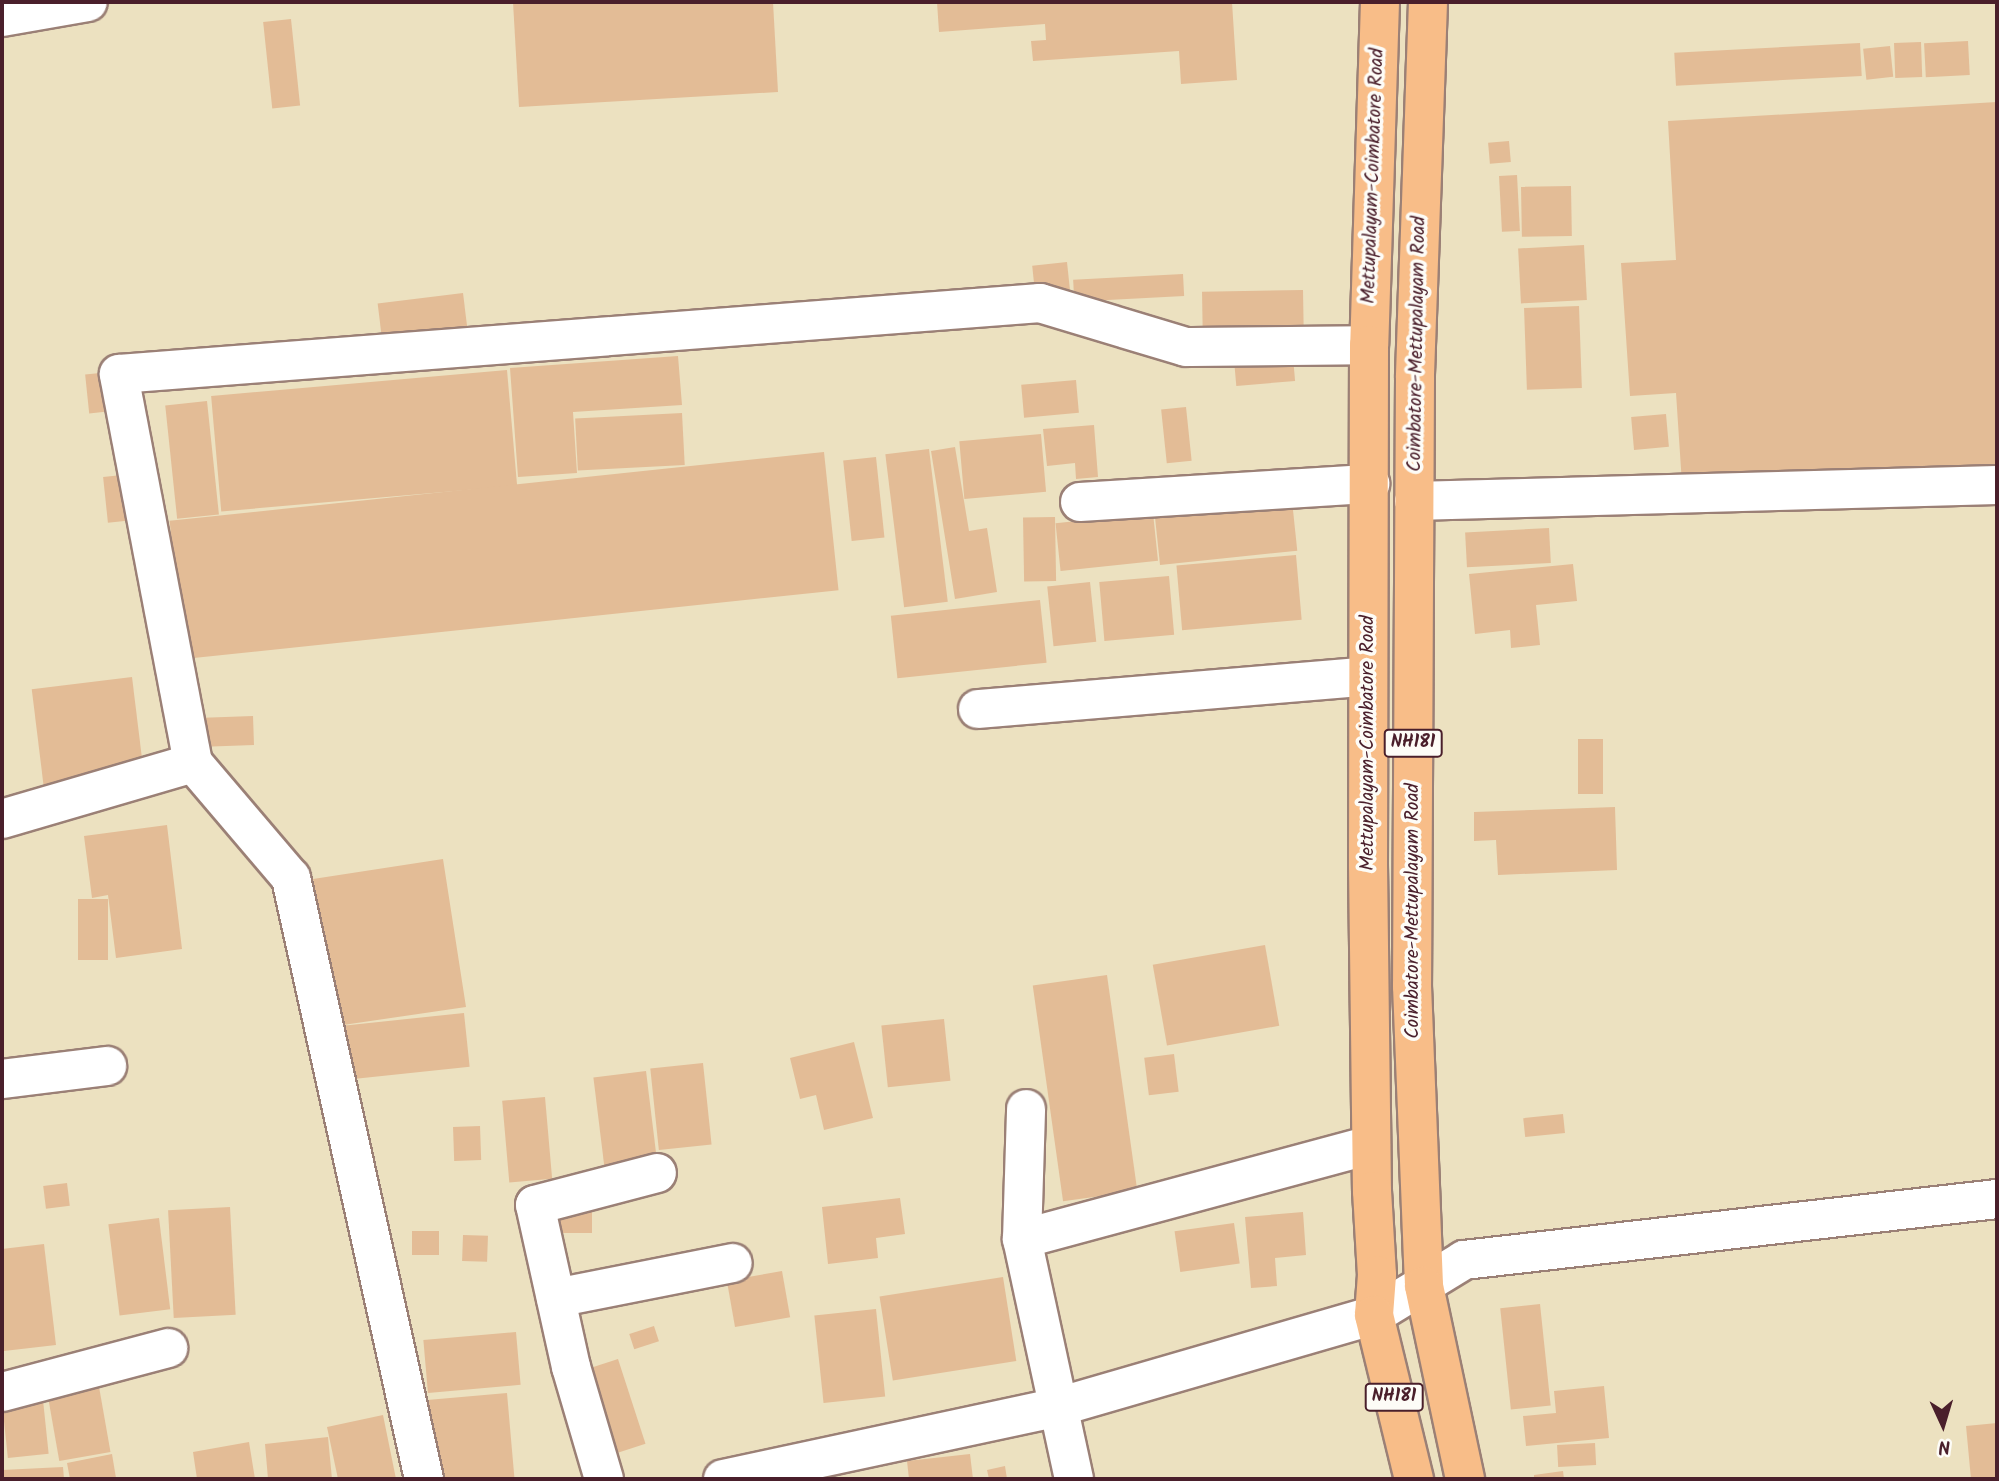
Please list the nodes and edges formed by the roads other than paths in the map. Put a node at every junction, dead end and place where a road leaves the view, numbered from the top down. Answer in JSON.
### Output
{"nodes":[{"id":1,"x":88,"y":2,"type":"edge"},
{"id":2,"x":1380,"y":2,"type":"edge"},
{"id":3,"x":1428,"y":2,"type":"edge"},
{"id":4,"x":20,"y":10,"type":"edge"},
{"id":5,"x":1370,"y":345,"type":"junction"},
{"id":6,"x":1370,"y":484,"type":"junction"},
{"id":7,"x":1997,"y":485,"type":"edge"},
{"id":8,"x":1415,"y":501,"type":"junction"},
{"id":9,"x":1080,"y":502,"type":"dead end"},
{"id":10,"x":1368,"y":676,"type":"junction"},
{"id":11,"x":978,"y":709,"type":"dead end"},
{"id":12,"x":192,"y":763,"type":"junction"},
{"id":13,"x":2,"y":819,"type":"edge"},
{"id":14,"x":107,"y":1066,"type":"dead end"},
{"id":15,"x":2,"y":1079,"type":"edge"},
{"id":16,"x":1026,"y":1109,"type":"dead end"},
{"id":17,"x":1371,"y":1145,"type":"junction"},
{"id":18,"x":657,"y":1173,"type":"dead end"},
{"id":19,"x":1997,"y":1199,"type":"edge"},
{"id":20,"x":1022,"y":1239,"type":"junction"},
{"id":21,"x":733,"y":1263,"type":"dead end"},
{"id":22,"x":1424,"y":1286,"type":"junction"},
{"id":23,"x":556,"y":1298,"type":"junction"},
{"id":24,"x":1374,"y":1315,"type":"junction"},
{"id":25,"x":168,"y":1348,"type":"dead end"},
{"id":26,"x":2,"y":1392,"type":"edge"},
{"id":27,"x":1058,"y":1408,"type":"junction"},
{"id":28,"x":424,"y":1479,"type":"edge"},
{"id":29,"x":604,"y":1479,"type":"edge"},
{"id":30,"x":723,"y":1479,"type":"edge"},
{"id":31,"x":1074,"y":1479,"type":"edge"},
{"id":32,"x":1414,"y":1479,"type":"edge"},
{"id":33,"x":1465,"y":1479,"type":"edge"}],
"edges":[{"from":1,"to":4,"type":"street"},
{"from":2,"to":5,"type":"highway","name":"Mettupalayam-Coimbatore Road","number":"NH181"},
{"from":3,"to":8,"type":"highway","name":"Coimbatore-Mettupalayam Road","number":"NH181"},
{"from":5,"to":6,"type":"highway","name":"Mettupalayam-Coimbatore Road","number":"NH181"},
{"from":5,"to":12,"type":"street"},
{"from":6,"to":9,"type":"street"},
{"from":6,"to":10,"type":"highway","name":"Mettupalayam-Coimbatore Road","number":"NH181"},
{"from":7,"to":8,"type":"street"},
{"from":8,"to":22,"type":"highway","name":"Coimbatore-Mettupalayam Road","number":"NH181"},
{"from":10,"to":11,"type":"street"},
{"from":10,"to":17,"type":"highway","name":"Mettupalayam-Coimbatore Road","number":"NH181"},
{"from":12,"to":13,"type":"street"},
{"from":12,"to":28,"type":"street"},
{"from":14,"to":15,"type":"street"},
{"from":16,"to":20,"type":"street"},
{"from":17,"to":20,"type":"street"},
{"from":17,"to":24,"type":"highway","name":"Mettupalayam-Coimbatore Road","number":"NH181"},
{"from":18,"to":23,"type":"street"},
{"from":19,"to":22,"type":"street"},
{"from":20,"to":27,"type":"street"},
{"from":21,"to":23,"type":"street"},
{"from":22,"to":24,"type":"street"},
{"from":22,"to":33,"type":"highway","name":"Coimbatore-Mettupalayam Road","number":"NH181"},
{"from":23,"to":29,"type":"street"},
{"from":24,"to":27,"type":"street"},
{"from":24,"to":32,"type":"highway","name":"Mettupalayam-Coimbatore Road","number":"NH181"},
{"from":25,"to":26,"type":"street"},
{"from":27,"to":30,"type":"street"},
{"from":27,"to":31,"type":"street"}]}
